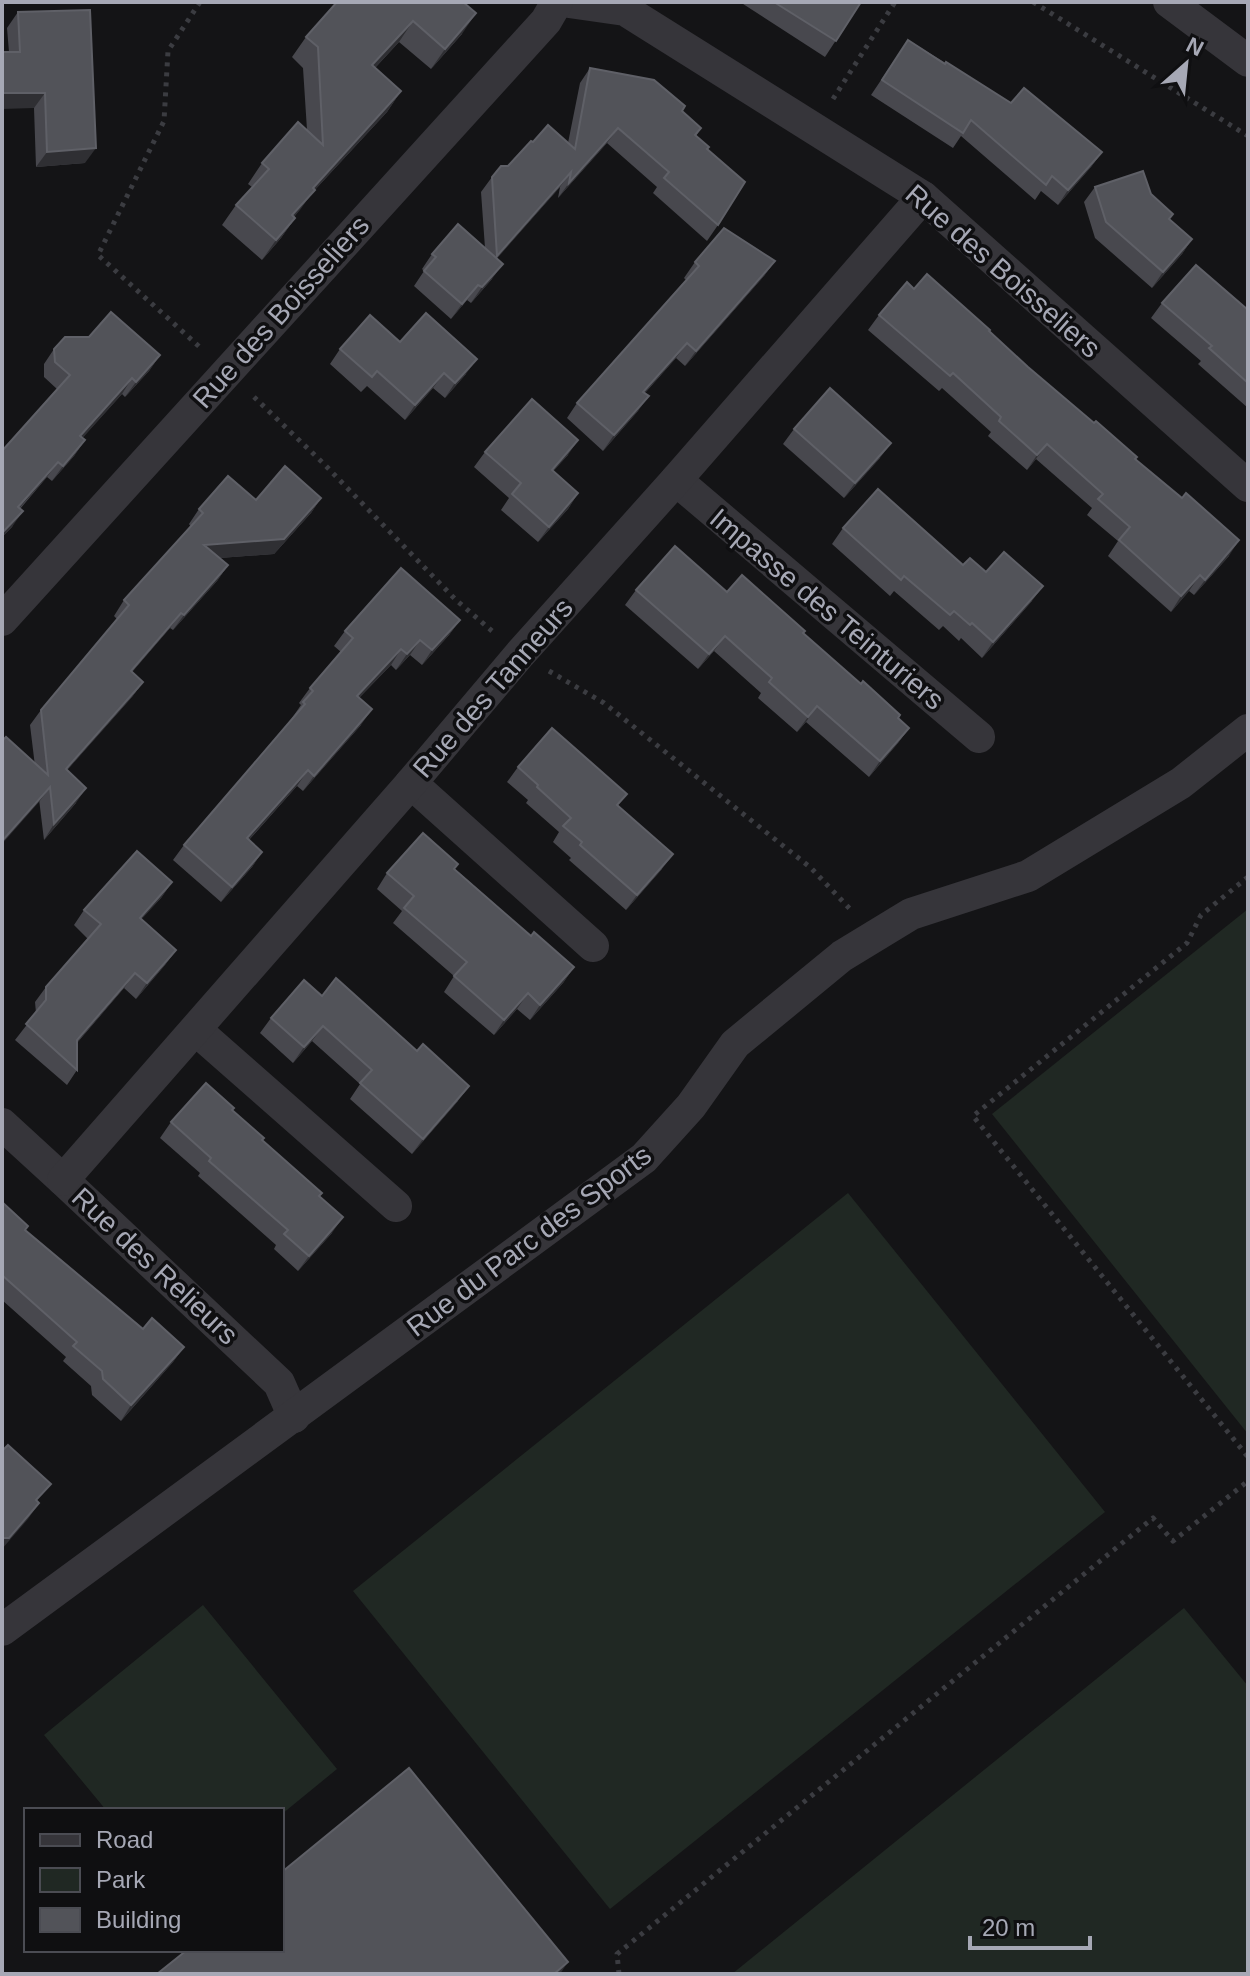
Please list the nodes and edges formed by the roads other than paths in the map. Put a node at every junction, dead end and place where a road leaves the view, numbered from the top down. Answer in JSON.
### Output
{"nodes":[{"id":1,"x":557,"y":2,"type":"edge"},
{"id":2,"x":569,"y":2,"type":"edge"},
{"id":3,"x":1169,"y":2,"type":"edge"},
{"id":4,"x":1248,"y":61,"type":"edge"},
{"id":5,"x":923,"y":197,"type":"junction"},
{"id":6,"x":676,"y":480,"type":"junction"},
{"id":7,"x":1248,"y":486,"type":"edge"},
{"id":8,"x":2,"y":620,"type":"edge"},
{"id":9,"x":1248,"y":730,"type":"edge"},
{"id":10,"x":979,"y":737,"type":"dead end"},
{"id":11,"x":411,"y":783,"type":"junction"},
{"id":12,"x":593,"y":946,"type":"dead end"},
{"id":13,"x":196,"y":1030,"type":"junction"},
{"id":14,"x":2,"y":1124,"type":"edge"},
{"id":15,"x":63,"y":1180,"type":"junction"},
{"id":16,"x":396,"y":1206,"type":"dead end"},
{"id":17,"x":294,"y":1417,"type":"junction"},
{"id":18,"x":2,"y":1630,"type":"edge"}],
"edges":[{"from":1,"to":8,"type":"street","name":"Rue des Boisseliers"},
{"from":2,"to":5,"type":"street","name":"Rue des Boisseliers"},
{"from":3,"to":4,"type":"street"},
{"from":5,"to":6,"type":"street","name":"Rue des Tanneurs"},
{"from":5,"to":7,"type":"street","name":"Rue des Boisseliers"},
{"from":6,"to":10,"type":"street","name":"Impasse des Teinturiers"},
{"from":6,"to":11,"type":"street","name":"Rue des Tanneurs"},
{"from":9,"to":17,"type":"street","name":"Rue du Parc des Sports"},
{"from":11,"to":12,"type":"street"},
{"from":11,"to":13,"type":"street","name":"Rue des Tanneurs"},
{"from":13,"to":15,"type":"street","name":"Rue des Tanneurs"},
{"from":13,"to":16,"type":"street"},
{"from":14,"to":15,"type":"street","name":"Rue des Relieurs"},
{"from":15,"to":17,"type":"street","name":"Rue des Relieurs"},
{"from":17,"to":18,"type":"street","name":"Rue du Parc des Sports"}]}
